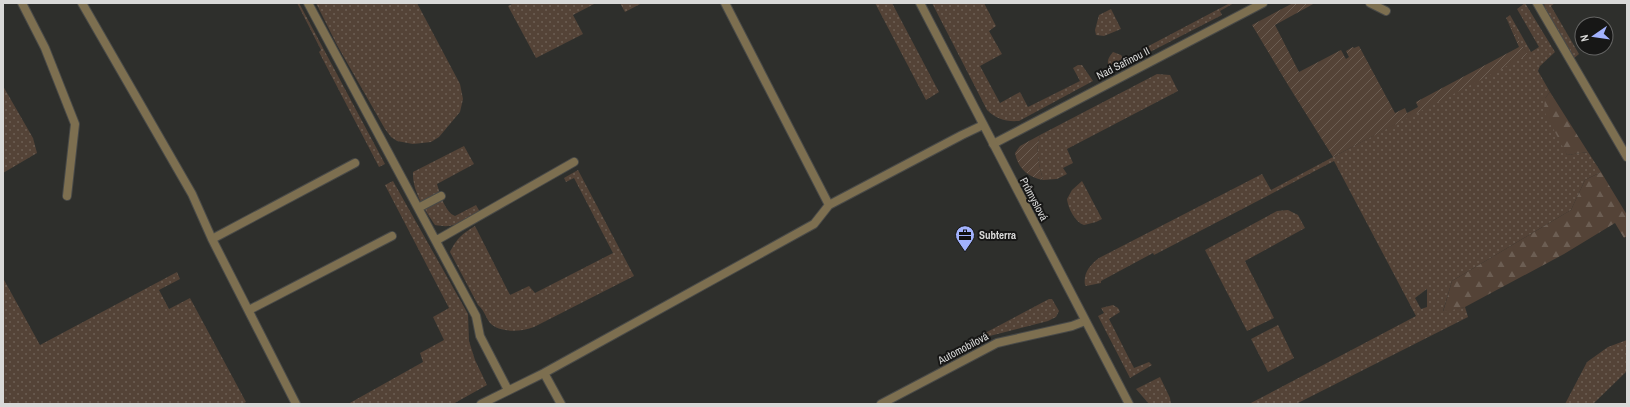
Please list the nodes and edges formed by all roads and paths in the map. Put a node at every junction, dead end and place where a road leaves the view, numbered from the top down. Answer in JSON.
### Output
{"nodes":[{"id":1,"x":22,"y":3,"type":"edge"},
{"id":2,"x":82,"y":3,"type":"edge"},
{"id":3,"x":308,"y":3,"type":"edge"},
{"id":4,"x":726,"y":3,"type":"edge"},
{"id":5,"x":920,"y":3,"type":"edge"},
{"id":6,"x":1263,"y":3,"type":"edge"},
{"id":7,"x":1370,"y":3,"type":"edge"},
{"id":8,"x":1537,"y":3,"type":"edge"},
{"id":9,"x":1386,"y":11,"type":"dead end"},
{"id":10,"x":984,"y":125,"type":"junction"},
{"id":11,"x":993,"y":144,"type":"junction"},
{"id":12,"x":1627,"y":157,"type":"edge"},
{"id":13,"x":574,"y":162,"type":"dead end"},
{"id":14,"x":356,"y":163,"type":"dead end"},
{"id":15,"x":67,"y":196,"type":"dead end"},
{"id":16,"x":441,"y":196,"type":"dead end"},
{"id":17,"x":829,"y":205,"type":"junction"},
{"id":18,"x":418,"y":208,"type":"junction"},
{"id":19,"x":392,"y":236,"type":"dead end"},
{"id":20,"x":212,"y":239,"type":"junction"},
{"id":21,"x":437,"y":240,"type":"junction"},
{"id":22,"x":249,"y":310,"type":"junction"},
{"id":23,"x":1085,"y":321,"type":"junction"},
{"id":24,"x":544,"y":372,"type":"junction"},
{"id":25,"x":508,"y":390,"type":"junction"},
{"id":26,"x":296,"y":404,"type":"edge"},
{"id":27,"x":481,"y":404,"type":"edge"},
{"id":28,"x":561,"y":404,"type":"edge"},
{"id":29,"x":881,"y":404,"type":"edge"},
{"id":30,"x":1129,"y":404,"type":"edge"}],
"edges":[{"from":1,"to":15,"type":"street"},
{"from":2,"to":20,"type":"street"},
{"from":3,"to":18,"type":"street"},
{"from":4,"to":17,"type":"street"},
{"from":5,"to":10,"type":"street","name":"Průmyslová"},
{"from":6,"to":11,"type":"street","name":"Nad Safinou II"},
{"from":7,"to":9,"type":"street"},
{"from":8,"to":12,"type":"street"},
{"from":10,"to":11,"type":"street","name":"Průmyslová"},
{"from":10,"to":17,"type":"street"},
{"from":11,"to":23,"type":"street","name":"Průmyslová"},
{"from":13,"to":21,"type":"street"},
{"from":14,"to":20,"type":"street"},
{"from":16,"to":18,"type":"street"},
{"from":17,"to":24,"type":"street"},
{"from":18,"to":21,"type":"street"},
{"from":19,"to":22,"type":"street"},
{"from":20,"to":22,"type":"street"},
{"from":21,"to":25,"type":"street"},
{"from":22,"to":26,"type":"street"},
{"from":23,"to":29,"type":"street","name":"Automobilová"},
{"from":23,"to":30,"type":"street","name":"Průmyslová"},
{"from":24,"to":25,"type":"street"},
{"from":24,"to":28,"type":"street"},
{"from":25,"to":27,"type":"street"}]}
